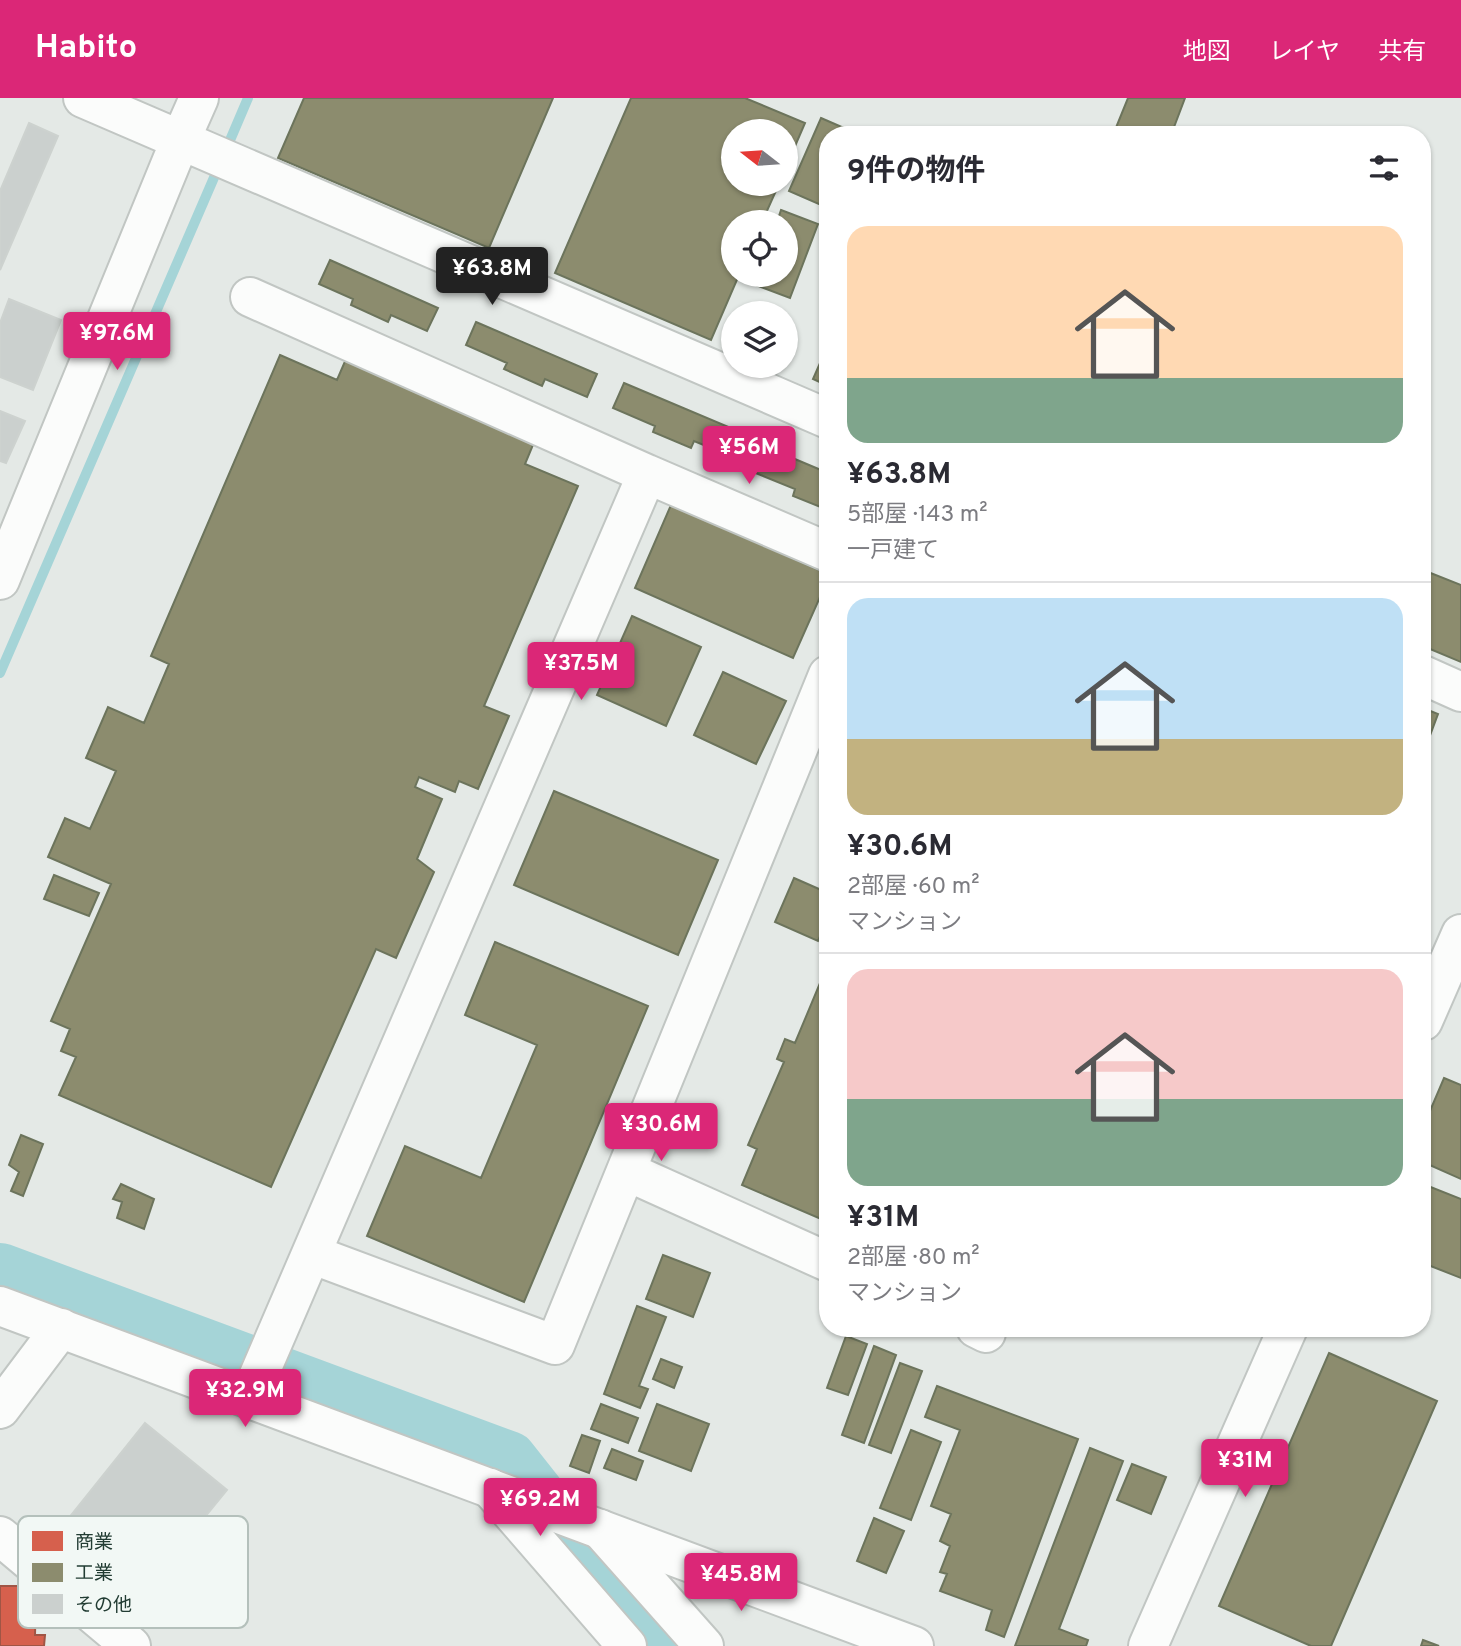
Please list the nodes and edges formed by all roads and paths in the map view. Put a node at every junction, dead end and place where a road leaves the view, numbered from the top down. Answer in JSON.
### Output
{"nodes":[{"id":1,"x":83,"y":98,"type":"edge"},
{"id":2,"x":199,"y":98,"type":"edge"},
{"id":3,"x":180,"y":141,"type":"junction"},
{"id":4,"x":250,"y":297,"type":"dead end"},
{"id":5,"x":819,"y":415,"type":"edge"},
{"id":6,"x":647,"y":474,"type":"junction"},
{"id":7,"x":819,"y":548,"type":"edge"},
{"id":8,"x":0,"y":580,"type":"edge"},
{"id":9,"x":1431,"y":679,"type":"edge"},
{"id":10,"x":1461,"y":692,"type":"edge"},
{"id":11,"x":819,"y":697,"type":"edge"},
{"id":12,"x":1461,"y":934,"type":"edge"},
{"id":13,"x":1431,"y":1003,"type":"edge"},
{"id":14,"x":626,"y":1171,"type":"junction"},
{"id":15,"x":311,"y":1254,"type":"junction"},
{"id":16,"x":819,"y":1258,"type":"edge"},
{"id":17,"x":0,"y":1306,"type":"edge"},
{"id":18,"x":61,"y":1328,"type":"junction"},
{"id":19,"x":1284,"y":1337,"type":"edge"},
{"id":20,"x":249,"y":1398,"type":"junction"},
{"id":21,"x":0,"y":1409,"type":"edge"},
{"id":22,"x":501,"y":1492,"type":"junction"},
{"id":23,"x":595,"y":1527,"type":"junction"},
{"id":24,"x":0,"y":1536,"type":"edge"},
{"id":25,"x":18,"y":1551,"type":"edge"},
{"id":26,"x":110,"y":1628,"type":"edge"},
{"id":27,"x":131,"y":1646,"type":"edge"},
{"id":28,"x":626,"y":1646,"type":"edge"},
{"id":29,"x":704,"y":1646,"type":"edge"},
{"id":30,"x":914,"y":1646,"type":"edge"},
{"id":31,"x":1148,"y":1646,"type":"edge"}],
"edges":[{"from":1,"to":3,"type":"street"},
{"from":2,"to":3,"type":"street"},
{"from":3,"to":5,"type":"street"},
{"from":3,"to":8,"type":"street"},
{"from":4,"to":6,"type":"street"},
{"from":6,"to":7,"type":"street"},
{"from":6,"to":15,"type":"street"},
{"from":9,"to":10,"type":"street"},
{"from":11,"to":14,"type":"street"},
{"from":12,"to":13,"type":"street"},
{"from":14,"to":15,"type":"street"},
{"from":14,"to":16,"type":"street"},
{"from":15,"to":20,"type":"street"},
{"from":17,"to":18,"type":"street"},
{"from":18,"to":20,"type":"street"},
{"from":18,"to":21,"type":"street"},
{"from":19,"to":31,"type":"street"},
{"from":20,"to":22,"type":"street"},
{"from":22,"to":23,"type":"street"},
{"from":22,"to":28,"type":"street"},
{"from":23,"to":29,"type":"street"},
{"from":23,"to":30,"type":"street"},
{"from":24,"to":25,"type":"street"},
{"from":26,"to":27,"type":"street"}]}
